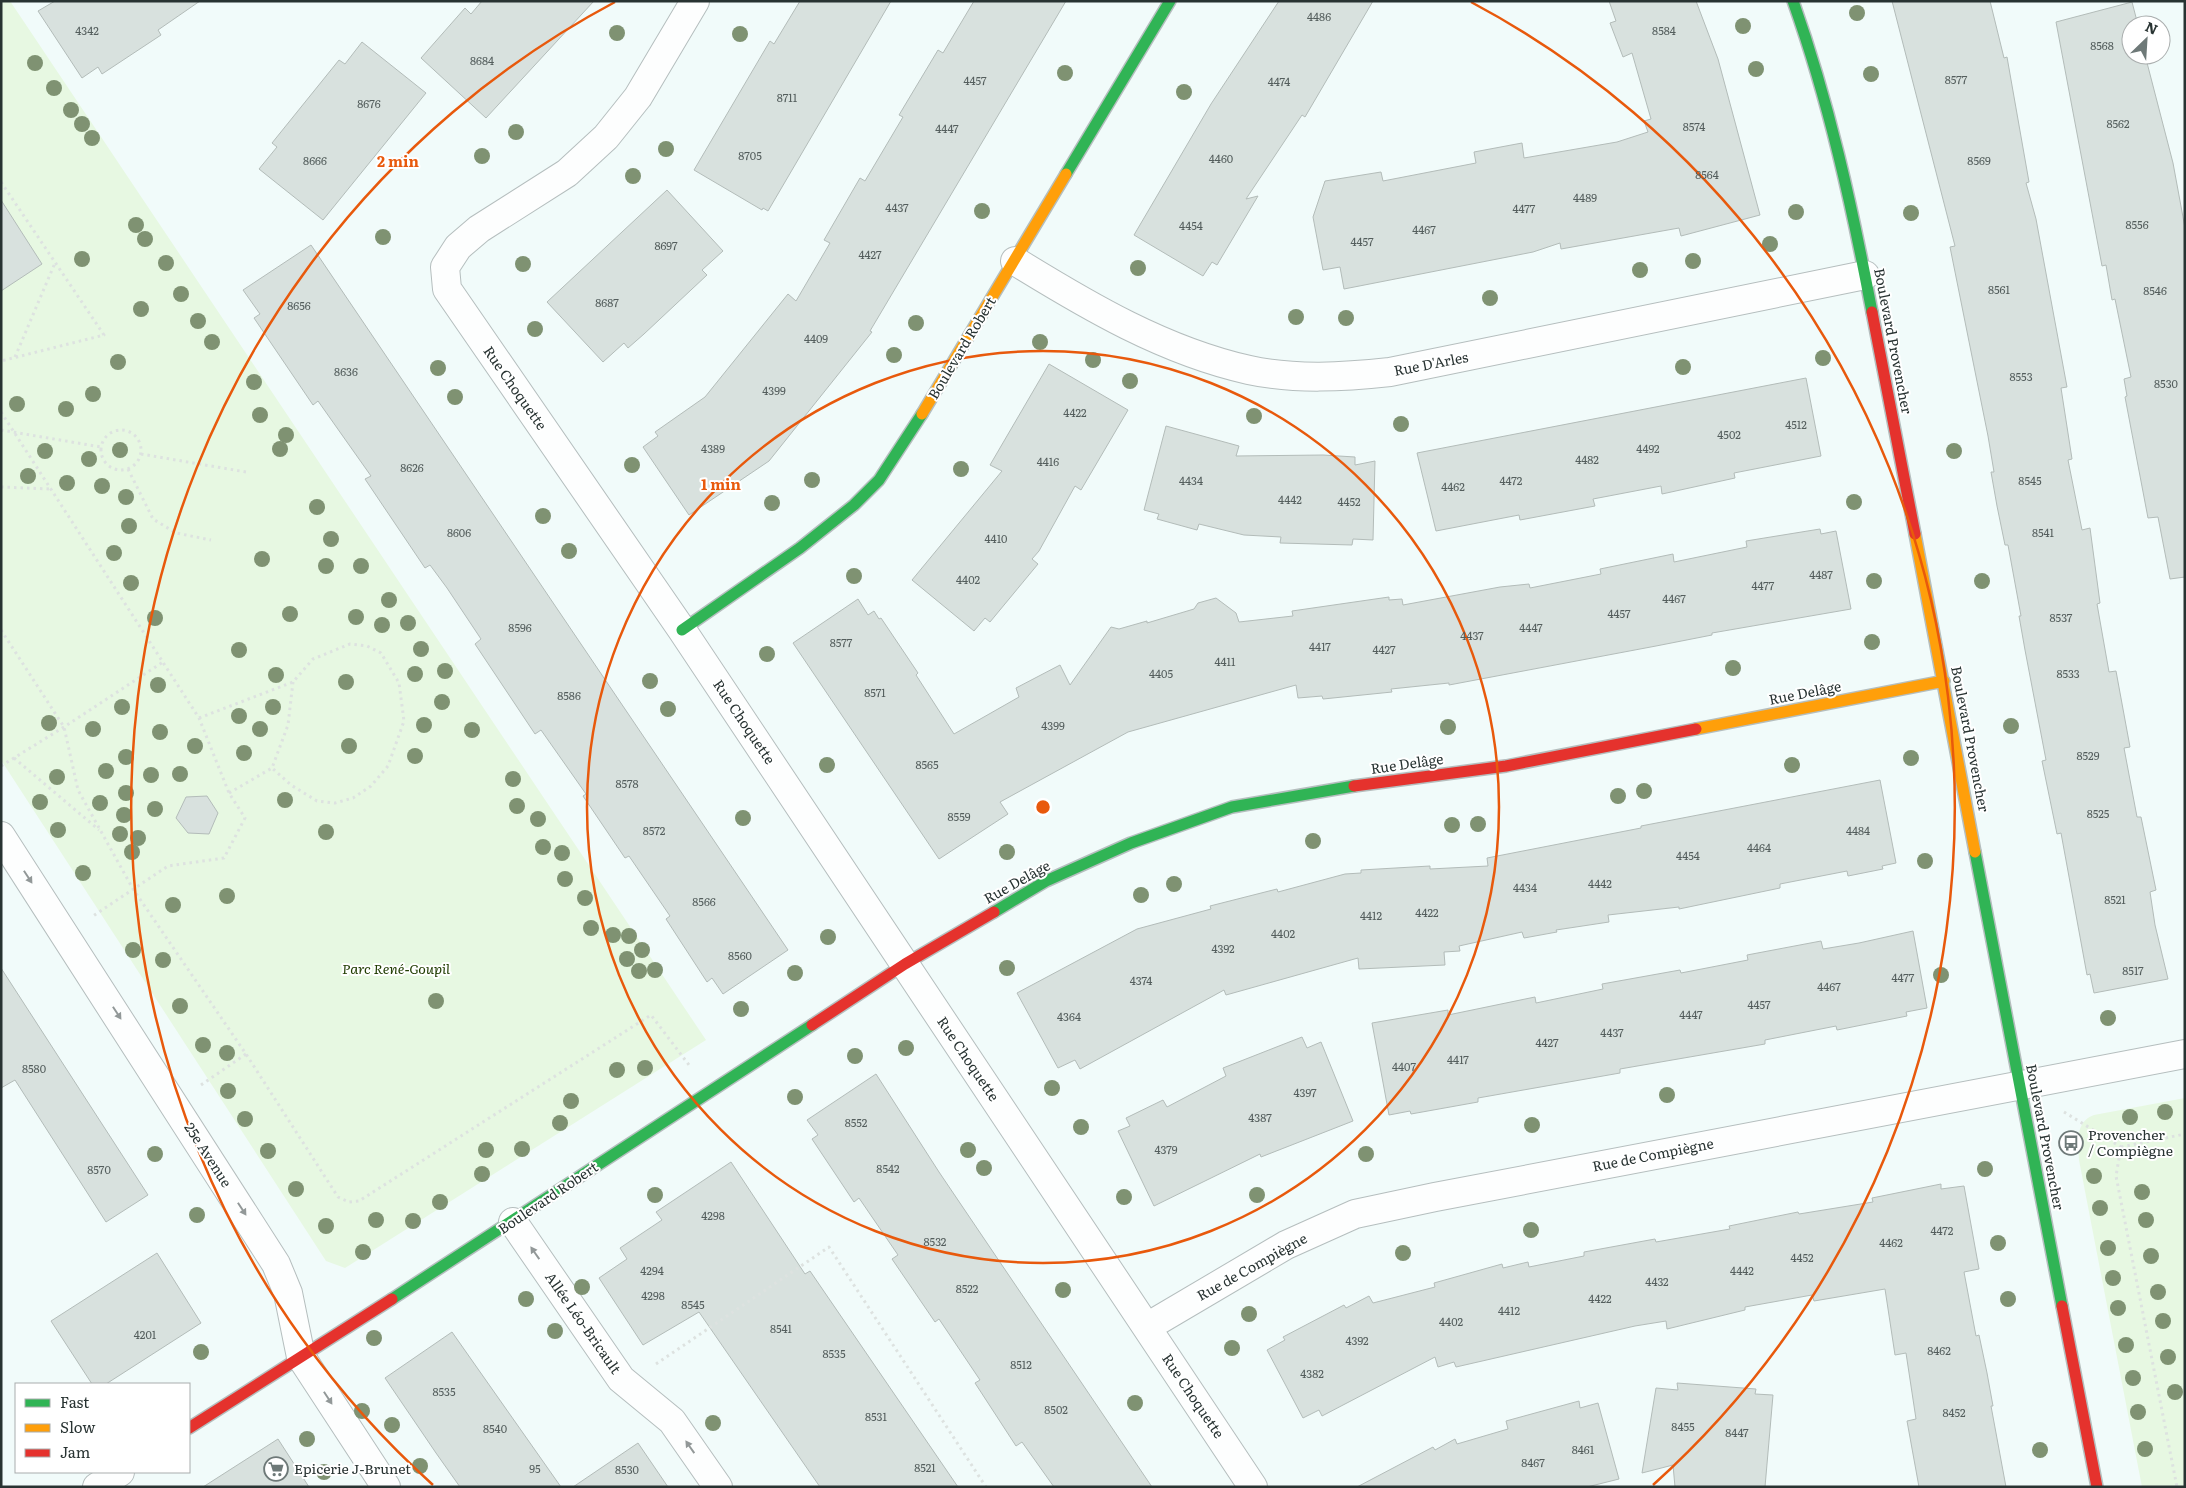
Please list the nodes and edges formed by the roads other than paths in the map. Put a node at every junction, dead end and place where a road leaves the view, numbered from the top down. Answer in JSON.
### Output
{"nodes":[{"id":1,"x":695,"y":1,"type":"edge"},
{"id":2,"x":1170,"y":1,"type":"edge"},
{"id":3,"x":1793,"y":1,"type":"edge"},
{"id":4,"x":1015,"y":261,"type":"junction"},
{"id":5,"x":1865,"y":275,"type":"junction"},
{"id":6,"x":682,"y":630,"type":"junction"},
{"id":7,"x":1944,"y":681,"type":"junction"},
{"id":8,"x":1,"y":836,"type":"edge"},
{"id":9,"x":905,"y":964,"type":"junction"},
{"id":10,"x":2185,"y":1054,"type":"edge"},
{"id":11,"x":2021,"y":1086,"type":"junction"},
{"id":12,"x":513,"y":1222,"type":"junction"},
{"id":13,"x":1147,"y":1327,"type":"junction"},
{"id":14,"x":301,"y":1357,"type":"junction"},
{"id":15,"x":190,"y":1427,"type":"edge"},
{"id":16,"x":118,"y":1473,"type":"edge"},
{"id":17,"x":97,"y":1487,"type":"edge"},
{"id":18,"x":386,"y":1487,"type":"edge"},
{"id":19,"x":718,"y":1487,"type":"edge"},
{"id":20,"x":1253,"y":1487,"type":"edge"},
{"id":21,"x":2097,"y":1487,"type":"edge"}],
"edges":[{"from":1,"to":6,"type":"street","name":"Rue Choquette"},
{"from":2,"to":4,"type":"street","name":"Boulevard Robert"},
{"from":3,"to":5,"type":"street","name":"Boulevard Provencher"},
{"from":4,"to":5,"type":"street","name":"Rue D'Arles"},
{"from":4,"to":6,"type":"street","name":"Boulevard Robert"},
{"from":5,"to":7,"type":"street","name":"Boulevard Provencher"},
{"from":6,"to":9,"type":"street","name":"Rue Choquette"},
{"from":7,"to":9,"type":"street","name":"Rue Delâge"},
{"from":7,"to":11,"type":"street","name":"Boulevard Provencher"},
{"from":8,"to":14,"type":"street","name":"25e Avenue","one_way":true},
{"from":9,"to":12,"type":"street","name":"Boulevard Robert"},
{"from":9,"to":13,"type":"street","name":"Rue Choquette"},
{"from":10,"to":11,"type":"street","name":"Rue de Compiègne"},
{"from":11,"to":13,"type":"street","name":"Rue de Compiègne"},
{"from":11,"to":21,"type":"street","name":"Boulevard Provencher"},
{"from":12,"to":14,"type":"street","name":"Boulevard Robert"},
{"from":19,"to":12,"type":"street","name":"Allée Léo-Bricault","one_way":true},
{"from":13,"to":20,"type":"street","name":"Rue Choquette"},
{"from":14,"to":15,"type":"street","name":"Boulevard Robert"},
{"from":14,"to":18,"type":"street","name":"25e Avenue","one_way":true},
{"from":16,"to":17,"type":"street"}]}
